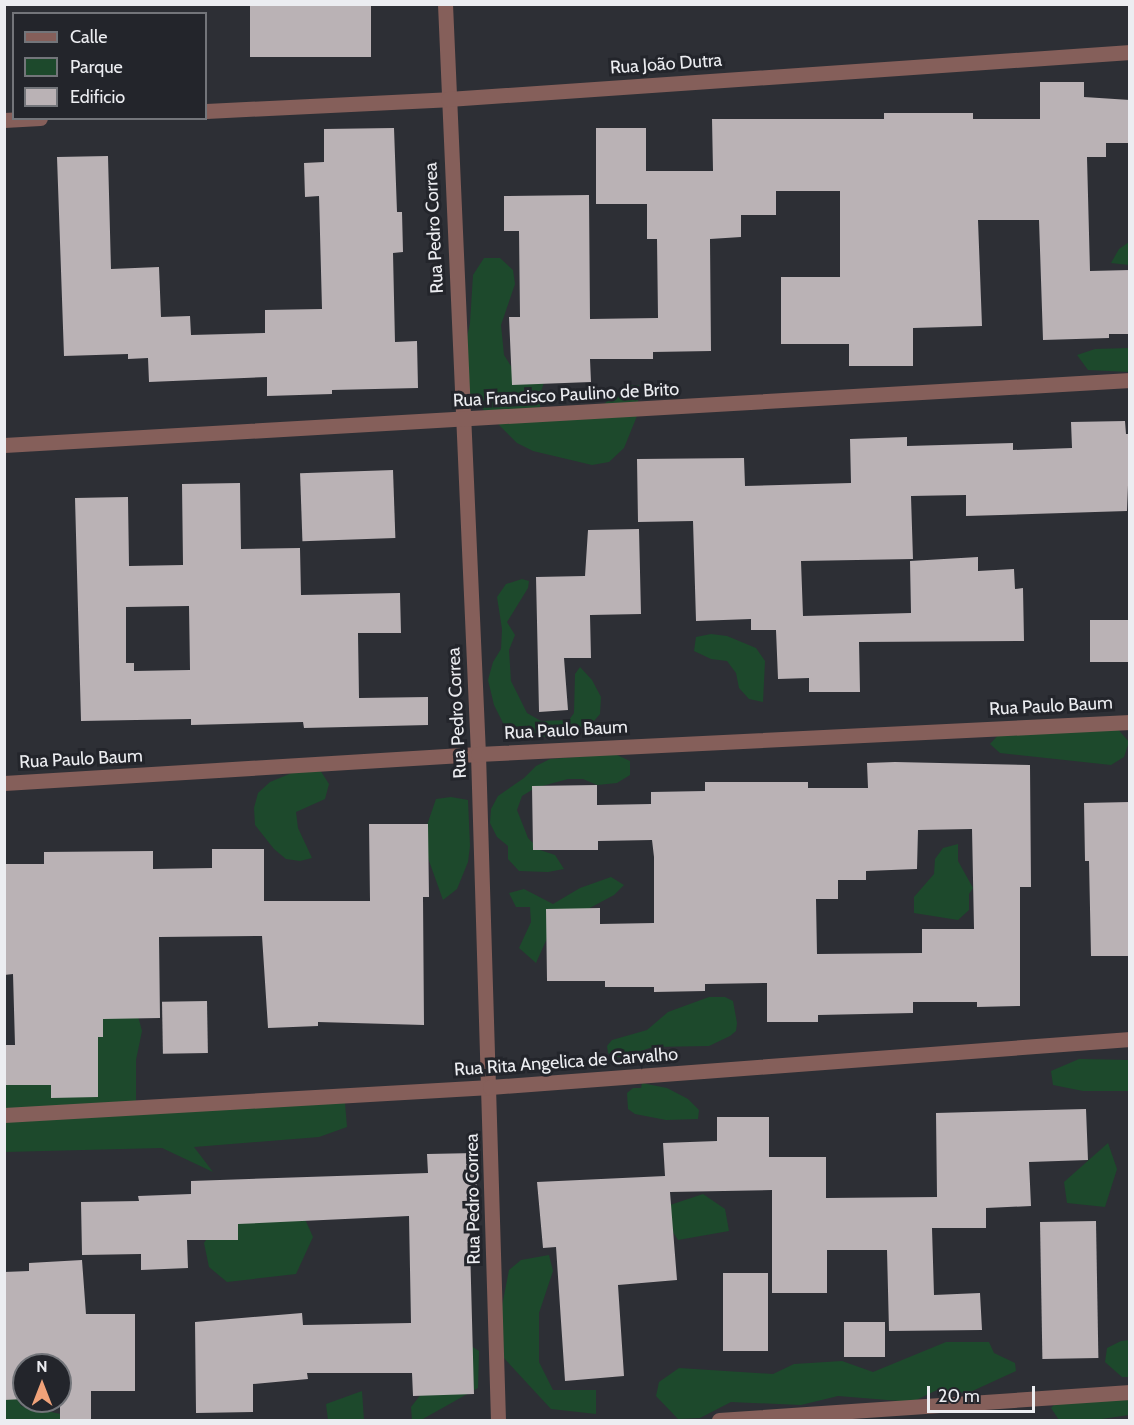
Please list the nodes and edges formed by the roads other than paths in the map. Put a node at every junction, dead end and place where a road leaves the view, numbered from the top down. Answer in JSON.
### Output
{"nodes":[{"id":1,"x":445,"y":4,"type":"edge"},
{"id":2,"x":1130,"y":52,"type":"edge"},
{"id":3,"x":448,"y":99,"type":"junction"},
{"id":4,"x":207,"y":111,"type":"edge"},
{"id":5,"x":1130,"y":380,"type":"edge"},
{"id":6,"x":462,"y":421,"type":"junction"},
{"id":7,"x":4,"y":445,"type":"edge"},
{"id":8,"x":1130,"y":722,"type":"edge"},
{"id":9,"x":478,"y":754,"type":"junction"},
{"id":10,"x":4,"y":783,"type":"edge"},
{"id":11,"x":1130,"y":1039,"type":"edge"},
{"id":12,"x":490,"y":1088,"type":"junction"},
{"id":13,"x":4,"y":1115,"type":"edge"},
{"id":14,"x":1130,"y":1392,"type":"edge"},
{"id":15,"x":498,"y":1420,"type":"edge"},
{"id":16,"x":719,"y":1420,"type":"edge"}],
"edges":[{"from":1,"to":3,"type":"street","name":"Rua Pedro Correa"},
{"from":2,"to":3,"type":"street","name":"Rua João Dutra"},
{"from":3,"to":4,"type":"street","name":"Rua João Dutra"},
{"from":3,"to":6,"type":"street","name":"Rua Pedro Correa"},
{"from":5,"to":6,"type":"street","name":"Rua Francisco Paulino de Brito"},
{"from":6,"to":7,"type":"street","name":"Rua Francisco Paulino de Brito"},
{"from":6,"to":9,"type":"street","name":"Rua Pedro Correa"},
{"from":8,"to":9,"type":"street","name":"Rua Paulo Baum"},
{"from":9,"to":10,"type":"street","name":"Rua Paulo Baum"},
{"from":9,"to":12,"type":"street","name":"Rua Pedro Correa"},
{"from":11,"to":12,"type":"street","name":"Rua Rita Angelica de Carvalho"},
{"from":12,"to":13,"type":"street","name":"Rua Rita Angelica de Carvalho"},
{"from":12,"to":15,"type":"street","name":"Rua Pedro Correa"},
{"from":14,"to":16,"type":"street"}]}
